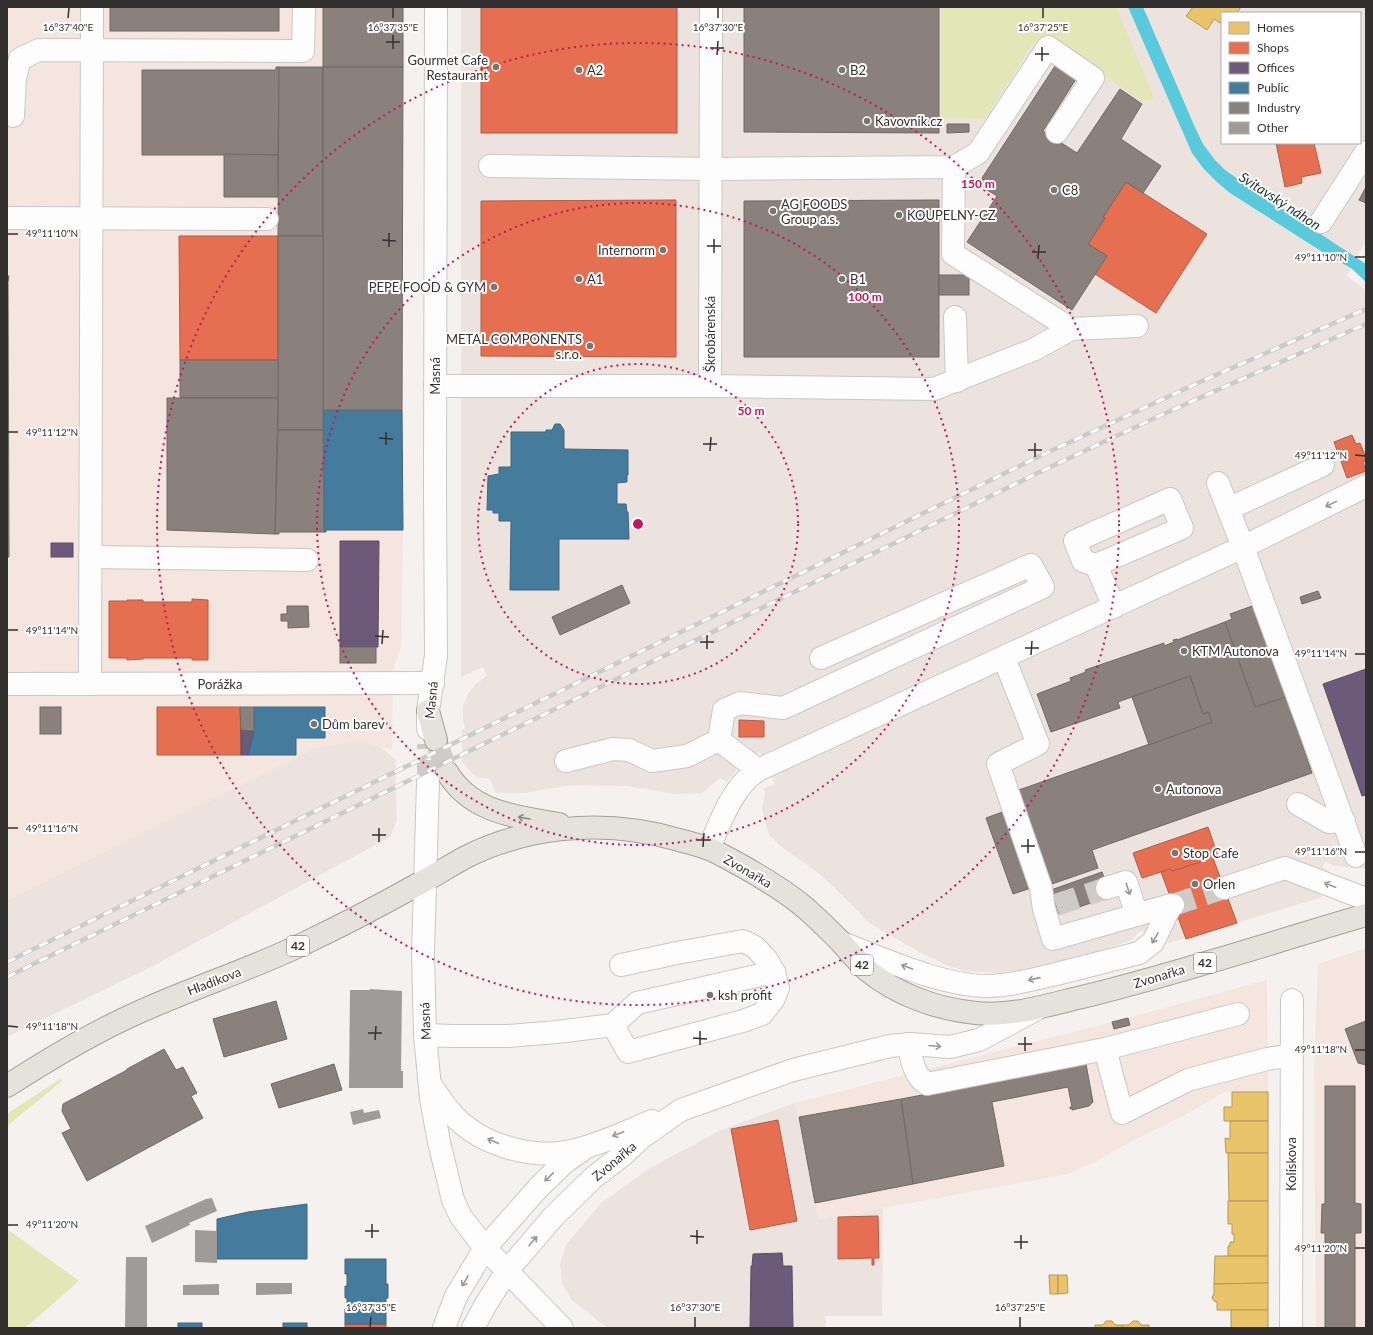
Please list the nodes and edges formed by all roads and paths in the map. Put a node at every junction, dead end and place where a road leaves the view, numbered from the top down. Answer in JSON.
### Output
{"nodes":[{"id":1,"x":92,"y":7,"type":"edge"},
{"id":2,"x":304,"y":7,"type":"edge"},
{"id":3,"x":436,"y":7,"type":"edge"},
{"id":4,"x":711,"y":7,"type":"edge"},
{"id":5,"x":92,"y":50,"type":"junction"},
{"id":6,"x":13,"y":116,"type":"dead end"},
{"id":7,"x":1057,"y":132,"type":"dead end"},
{"id":8,"x":1366,"y":152,"type":"edge"},
{"id":9,"x":490,"y":166,"type":"dead end"},
{"id":10,"x":954,"y":167,"type":"junction"},
{"id":11,"x":711,"y":169,"type":"junction"},
{"id":12,"x":7,"y":218,"type":"edge"},
{"id":13,"x":92,"y":218,"type":"junction"},
{"id":14,"x":267,"y":219,"type":"dead end"},
{"id":15,"x":1321,"y":222,"type":"dead end"},
{"id":16,"x":955,"y":317,"type":"dead end"},
{"id":17,"x":1137,"y":326,"type":"dead end"},
{"id":18,"x":1071,"y":329,"type":"junction"},
{"id":19,"x":957,"y":381,"type":"junction"},
{"id":20,"x":435,"y":386,"type":"junction"},
{"id":21,"x":710,"y":386,"type":"junction"},
{"id":22,"x":1323,"y":465,"type":"dead end"},
{"id":23,"x":1218,"y":483,"type":"dead end"},
{"id":24,"x":1366,"y":486,"type":"edge"},
{"id":25,"x":1228,"y":509,"type":"junction"},
{"id":26,"x":1243,"y":547,"type":"junction"},
{"id":27,"x":90,"y":557,"type":"junction"},
{"id":28,"x":306,"y":560,"type":"dead end"},
{"id":29,"x":1096,"y":565,"type":"dead end"},
{"id":30,"x":1114,"y":607,"type":"junction"},
{"id":31,"x":821,"y":658,"type":"dead end"},
{"id":32,"x":1004,"y":658,"type":"junction"},
{"id":33,"x":432,"y":683,"type":"junction"},
{"id":34,"x":7,"y":684,"type":"edge"},
{"id":35,"x":90,"y":684,"type":"junction"},
{"id":36,"x":428,"y":711,"type":"joint"},
{"id":37,"x":719,"y":740,"type":"junction"},
{"id":38,"x":432,"y":742,"type":"tunnel mouth"},
{"id":39,"x":566,"y":761,"type":"dead end"},
{"id":40,"x":758,"y":770,"type":"junction"},
{"id":41,"x":447,"y":772,"type":"tunnel mouth"},
{"id":42,"x":428,"y":782,"type":"tunnel mouth"},
{"id":43,"x":1298,"y":804,"type":"dead end"},
{"id":44,"x":1344,"y":821,"type":"junction"},
{"id":45,"x":576,"y":828,"type":"junction"},
{"id":46,"x":709,"y":848,"type":"junction"},
{"id":47,"x":1356,"y":856,"type":"dead end"},
{"id":48,"x":424,"y":882,"type":"junction"},
{"id":49,"x":1107,"y":888,"type":"tunnel mouth"},
{"id":50,"x":1224,"y":888,"type":"tunnel mouth"},
{"id":51,"x":1366,"y":899,"type":"edge"},
{"id":52,"x":1366,"y":914,"type":"edge"},
{"id":53,"x":1137,"y":915,"type":"junction"},
{"id":54,"x":842,"y":943,"type":"junction"},
{"id":55,"x":621,"y":965,"type":"dead end"},
{"id":56,"x":774,"y":972,"type":"junction"},
{"id":57,"x":1292,"y":1000,"type":"dead end"},
{"id":58,"x":1043,"y":1006,"type":"junction"},
{"id":59,"x":1238,"y":1014,"type":"dead end"},
{"id":60,"x":613,"y":1025,"type":"junction"},
{"id":61,"x":425,"y":1035,"type":"junction"},
{"id":62,"x":902,"y":1045,"type":"junction"},
{"id":63,"x":1105,"y":1049,"type":"junction"},
{"id":64,"x":1292,"y":1055,"type":"junction"},
{"id":65,"x":430,"y":1083,"type":"junction"},
{"id":66,"x":7,"y":1086,"type":"edge"},
{"id":67,"x":681,"y":1110,"type":"junction"},
{"id":68,"x":590,"y":1145,"type":"junction"},
{"id":69,"x":485,"y":1248,"type":"junction"},
{"id":70,"x":507,"y":1271,"type":"junction"},
{"id":71,"x":444,"y":1328,"type":"edge"},
{"id":72,"x":473,"y":1328,"type":"edge"},
{"id":73,"x":562,"y":1328,"type":"edge"},
{"id":74,"x":1291,"y":1328,"type":"edge"}],
"edges":[{"from":1,"to":5,"type":"street"},
{"from":2,"to":5,"type":"street"},
{"from":3,"to":20,"type":"street","name":"Masná"},
{"from":4,"to":11,"type":"street","name":"Škrobárenská"},
{"from":5,"to":6,"type":"street"},
{"from":5,"to":13,"type":"street"},
{"from":7,"to":10,"type":"street"},
{"from":8,"to":15,"type":"street"},
{"from":9,"to":11,"type":"street"},
{"from":10,"to":11,"type":"street"},
{"from":10,"to":18,"type":"street"},
{"from":11,"to":21,"type":"street","name":"Škrobárenská"},
{"from":12,"to":13,"type":"street"},
{"from":13,"to":14,"type":"street"},
{"from":13,"to":27,"type":"street"},
{"from":16,"to":19,"type":"street"},
{"from":17,"to":18,"type":"street"},
{"from":18,"to":19,"type":"street"},
{"from":19,"to":21,"type":"street"},
{"from":20,"to":21,"type":"street","name":"Škrobárenská"},
{"from":20,"to":33,"type":"street","name":"Masná"},
{"from":22,"to":25,"type":"street"},
{"from":23,"to":25,"type":"street"},
{"from":24,"to":26,"type":"street","one_way":true},
{"from":25,"to":26,"type":"street"},
{"from":26,"to":30,"type":"street"},
{"from":26,"to":44,"type":"street"},
{"from":27,"to":28,"type":"street"},
{"from":27,"to":35,"type":"street"},
{"from":29,"to":30,"type":"street"},
{"from":30,"to":32,"type":"street"},
{"from":31,"to":37,"type":"street"},
{"from":32,"to":40,"type":"street"},
{"from":32,"to":53,"type":"street"},
{"from":33,"to":35,"type":"street","name":"Porážka"},
{"from":33,"to":36,"type":"street","name":"Masná"},
{"from":34,"to":35,"type":"street","name":"Porážka"},
{"from":36,"to":38,"type":"main road"},
{"from":37,"to":39,"type":"street"},
{"from":37,"to":40,"type":"street"},
{"from":40,"to":46,"type":"street"},
{"from":45,"to":41,"type":"main road","one_way":true},
{"from":42,"to":48,"type":"street","name":"Masná"},
{"from":43,"to":44,"type":"street"},
{"from":44,"to":47,"type":"street"},
{"from":45,"to":46,"type":"main road","name":"Zvonařka","number":"42"},
{"from":45,"to":48,"type":"main road","name":"Zvonařka","number":"42"},
{"from":46,"to":54,"type":"main road","name":"Zvonařka","number":"42"},
{"from":48,"to":61,"type":"street","name":"Masná"},
{"from":48,"to":66,"type":"main road","name":"Hladíkova","number":"42"},
{"from":49,"to":53,"type":"street","one_way":true},
{"from":51,"to":50,"type":"street","one_way":true},
{"from":52,"to":58,"type":"main road","name":"Zvonařka","number":"42"},
{"from":53,"to":54,"type":"street","one_way":true},
{"from":54,"to":58,"type":"main road","name":"Zvonařka","number":"42"},
{"from":55,"to":56,"type":"street"},
{"from":56,"to":60,"type":"street"},
{"from":56,"to":60,"type":"street"},
{"from":57,"to":64,"type":"street","name":"Kolískova"},
{"from":62,"to":58,"type":"street","name":"Zvonařka","one_way":true},
{"from":59,"to":63,"type":"street"},
{"from":60,"to":61,"type":"street"},
{"from":61,"to":65,"type":"street","name":"Masná"},
{"from":62,"to":63,"type":"street"},
{"from":62,"to":67,"type":"street","name":"Zvonařka"},
{"from":63,"to":64,"type":"street"},
{"from":64,"to":74,"type":"street","name":"Kolískova"},
{"from":68,"to":65,"type":"street","one_way":true},
{"from":65,"to":69,"type":"street","name":"Masná"},
{"from":67,"to":68,"type":"street","one_way":true},
{"from":70,"to":67,"type":"street","name":"Zvonařka","one_way":true},
{"from":68,"to":69,"type":"street","name":"Zvonařka","one_way":true},
{"from":69,"to":70,"type":"street","name":"Masná"},
{"from":69,"to":71,"type":"street","one_way":true},
{"from":70,"to":72,"type":"street"},
{"from":70,"to":73,"type":"street","name":"Masná"}]}
